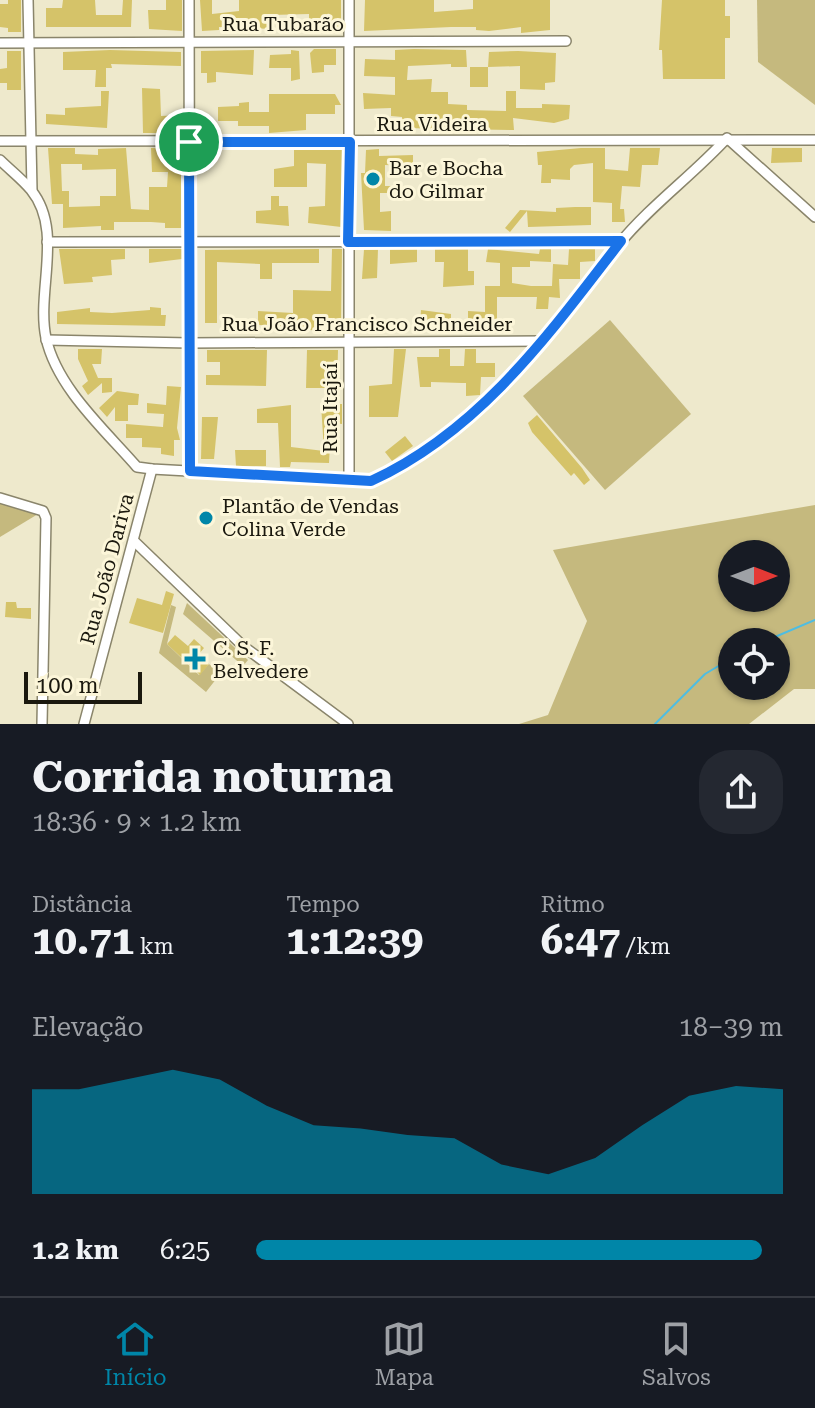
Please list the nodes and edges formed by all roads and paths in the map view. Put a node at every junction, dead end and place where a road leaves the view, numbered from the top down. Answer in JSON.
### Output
{"nodes":[{"id":1,"x":28,"y":0,"type":"edge"},
{"id":2,"x":189,"y":0,"type":"edge"},
{"id":3,"x":349,"y":0,"type":"edge"},
{"id":4,"x":566,"y":41,"type":"dead end"},
{"id":5,"x":189,"y":42,"type":"junction"},
{"id":6,"x":349,"y":42,"type":"junction"},
{"id":7,"x":0,"y":43,"type":"edge"},
{"id":8,"x":29,"y":43,"type":"junction"},
{"id":9,"x":727,"y":138,"type":"junction"},
{"id":10,"x":815,"y":140,"type":"edge"},
{"id":11,"x":0,"y":141,"type":"edge"},
{"id":12,"x":31,"y":141,"type":"junction"},
{"id":13,"x":189,"y":142,"type":"junction"},
{"id":14,"x":350,"y":142,"type":"junction"},
{"id":15,"x":0,"y":160,"type":"edge"},
{"id":16,"x":32,"y":190,"type":"junction"},
{"id":17,"x":815,"y":217,"type":"edge"},
{"id":18,"x":190,"y":241,"type":"junction"},
{"id":19,"x":621,"y":241,"type":"junction"},
{"id":20,"x":47,"y":242,"type":"junction"},
{"id":21,"x":348,"y":242,"type":"junction"},
{"id":22,"x":46,"y":340,"type":"junction"},
{"id":23,"x":348,"y":340,"type":"junction"},
{"id":24,"x":543,"y":341,"type":"junction"},
{"id":25,"x":189,"y":343,"type":"junction"},
{"id":26,"x":152,"y":469,"type":"junction"},
{"id":27,"x":190,"y":471,"type":"junction"},
{"id":28,"x":349,"y":480,"type":"junction"},
{"id":29,"x":0,"y":498,"type":"edge"},
{"id":30,"x":135,"y":542,"type":"junction"},
{"id":31,"x":42,"y":724,"type":"edge"},
{"id":32,"x":84,"y":724,"type":"edge"},
{"id":33,"x":348,"y":724,"type":"edge"}],
"edges":[{"from":1,"to":8,"type":"street"},
{"from":2,"to":5,"type":"street"},
{"from":3,"to":6,"type":"street","name":"Rua Itajaí"},
{"from":4,"to":6,"type":"street","name":"Rua Tubarão"},
{"from":5,"to":6,"type":"street","name":"Rua Tubarão"},
{"from":5,"to":8,"type":"street","name":"Rua Tubarão"},
{"from":5,"to":13,"type":"street"},
{"from":6,"to":14,"type":"street","name":"Rua Itajaí"},
{"from":7,"to":8,"type":"street","name":"Rua Tubarão"},
{"from":8,"to":12,"type":"street"},
{"from":9,"to":10,"type":"street","name":"Rua Videira"},
{"from":9,"to":14,"type":"street","name":"Rua Videira"},
{"from":9,"to":17,"type":"street"},
{"from":9,"to":19,"type":"street"},
{"from":11,"to":12,"type":"street","name":"Rua Videira"},
{"from":12,"to":13,"type":"street","name":"Rua Videira"},
{"from":12,"to":16,"type":"street"},
{"from":13,"to":14,"type":"street","name":"Rua Videira"},
{"from":13,"to":18,"type":"street"},
{"from":14,"to":21,"type":"street","name":"Rua Itajaí"},
{"from":15,"to":16,"type":"street"},
{"from":16,"to":20,"type":"street"},
{"from":18,"to":20,"type":"street"},
{"from":18,"to":21,"type":"street"},
{"from":18,"to":25,"type":"street"},
{"from":19,"to":21,"type":"street"},
{"from":19,"to":24,"type":"street"},
{"from":20,"to":22,"type":"street"},
{"from":21,"to":23,"type":"street","name":"Rua Itajaí"},
{"from":22,"to":25,"type":"street","name":"Rua João Francisco Schneider"},
{"from":22,"to":26,"type":"street"},
{"from":23,"to":24,"type":"street","name":"Rua João Francisco Schneider"},
{"from":23,"to":25,"type":"street","name":"Rua João Francisco Schneider"},
{"from":23,"to":28,"type":"street","name":"Rua Itajaí"},
{"from":24,"to":28,"type":"street"},
{"from":25,"to":27,"type":"street"},
{"from":26,"to":27,"type":"street"},
{"from":26,"to":30,"type":"street","name":"Rua João Dariva"},
{"from":27,"to":28,"type":"street"},
{"from":29,"to":31,"type":"street"},
{"from":30,"to":32,"type":"street","name":"Rua João Dariva"},
{"from":30,"to":33,"type":"street"}]}
